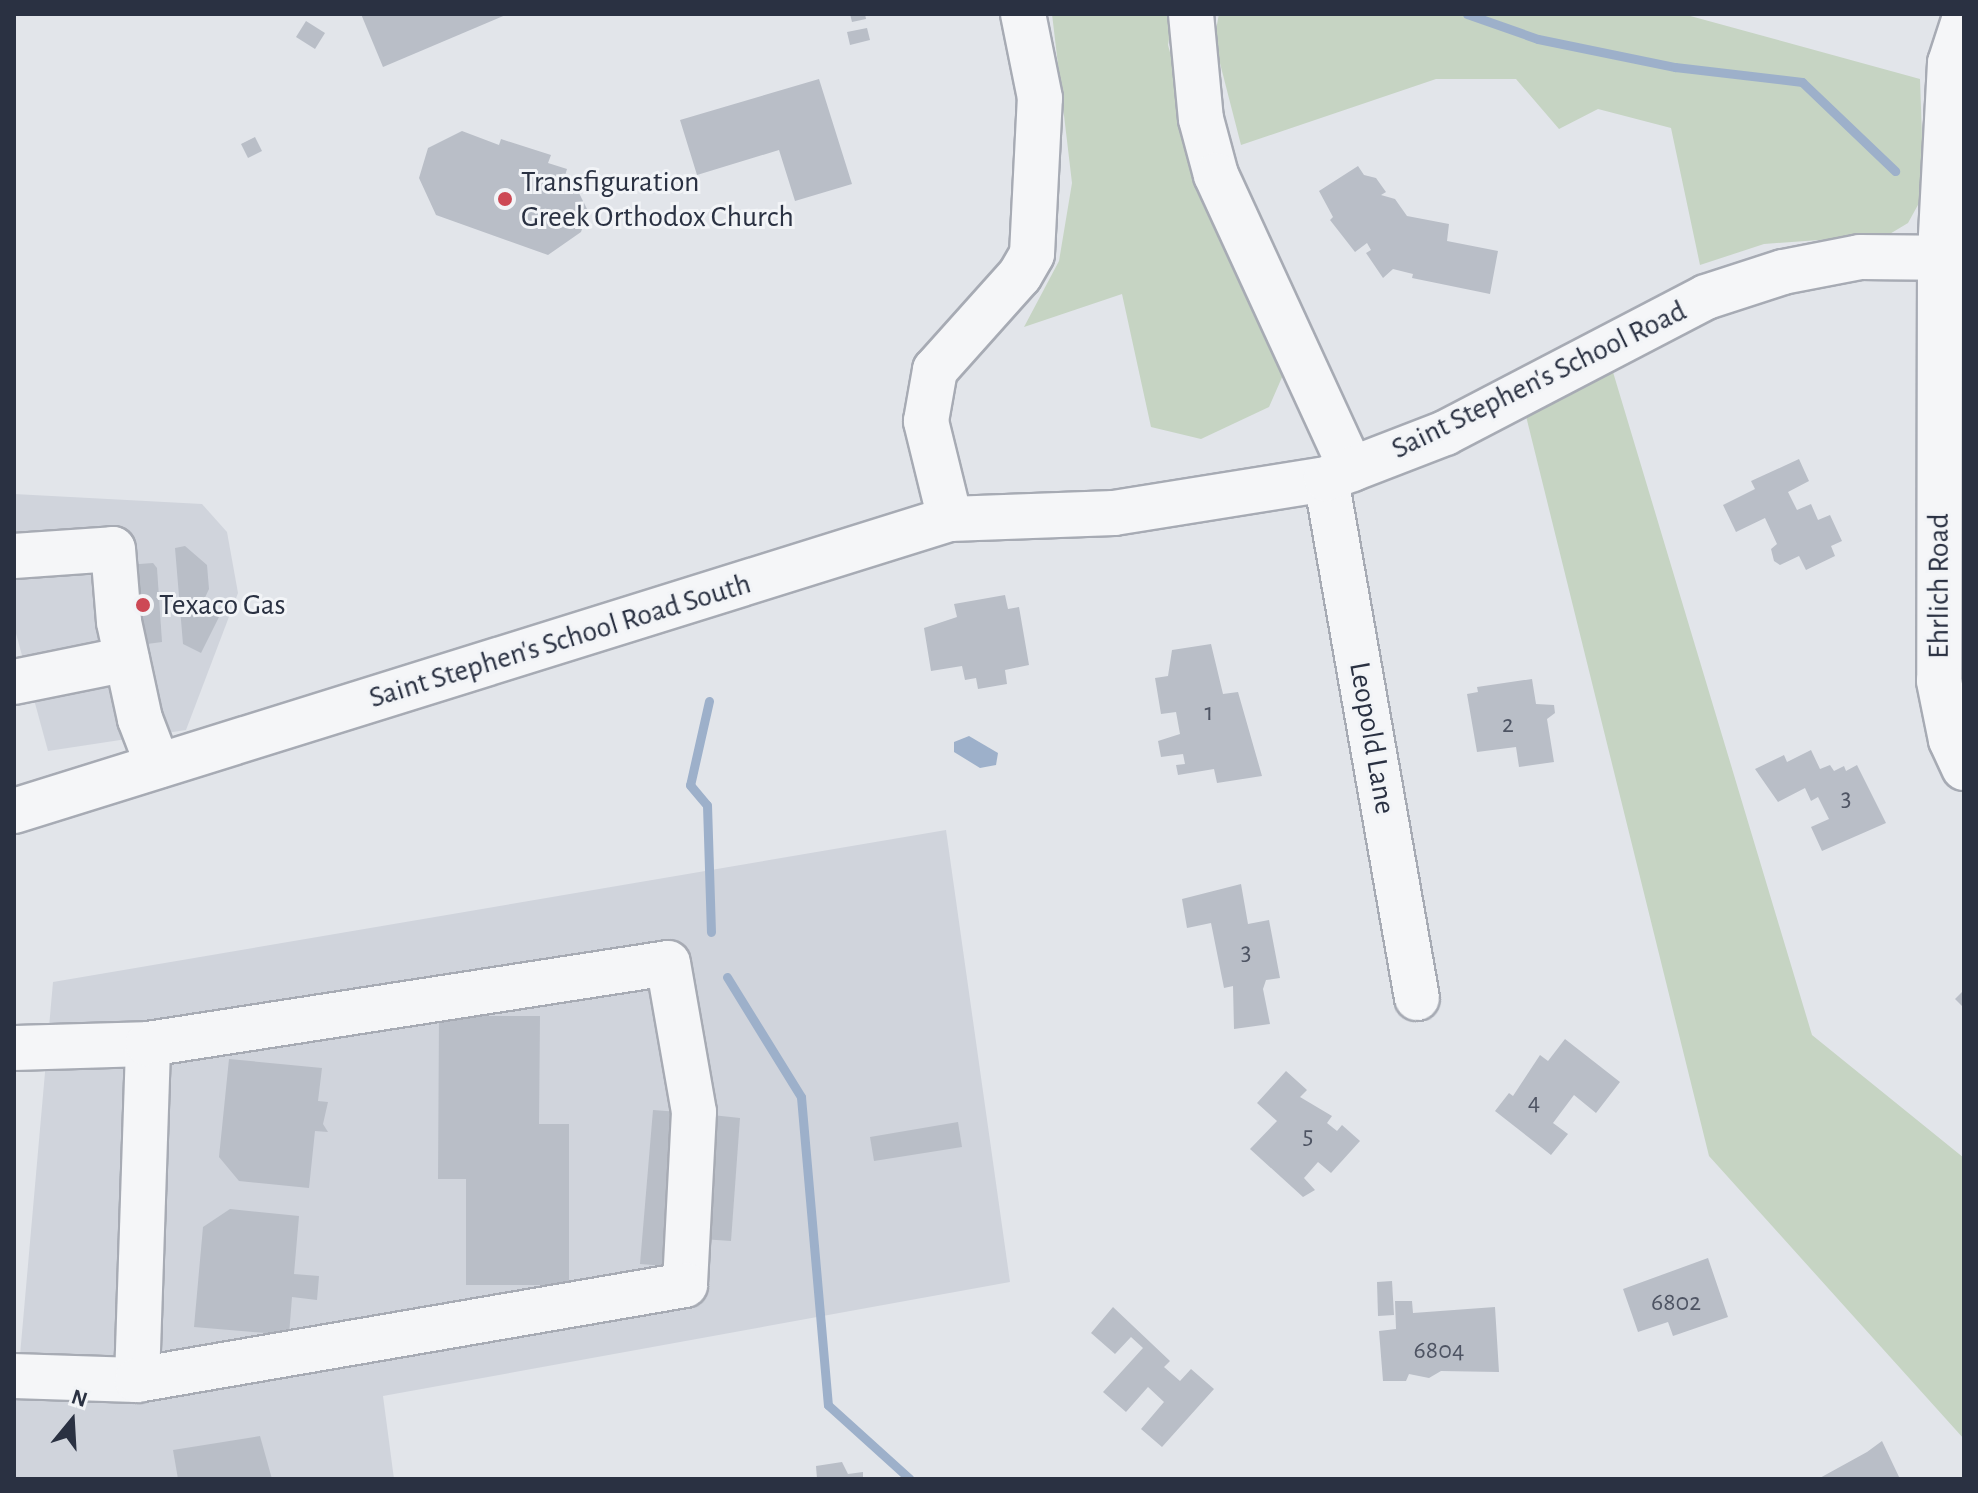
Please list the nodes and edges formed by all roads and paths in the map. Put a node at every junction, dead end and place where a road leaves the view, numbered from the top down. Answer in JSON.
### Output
{"nodes":[{"id":1,"x":1023,"y":14,"type":"edge"},
{"id":2,"x":1191,"y":14,"type":"edge"},
{"id":3,"x":1964,"y":20,"type":"edge"},
{"id":4,"x":1952,"y":257,"type":"edge"},
{"id":5,"x":1339,"y":474,"type":"junction"},
{"id":6,"x":1114,"y":513,"type":"joint"},
{"id":7,"x":950,"y":519,"type":"junction"},
{"id":8,"x":14,"y":556,"type":"edge"},
{"id":9,"x":127,"y":659,"type":"junction"},
{"id":10,"x":14,"y":682,"type":"edge"},
{"id":11,"x":158,"y":766,"type":"junction"},
{"id":12,"x":1964,"y":768,"type":"edge"},
{"id":13,"x":14,"y":811,"type":"edge"},
{"id":14,"x":1417,"y":998,"type":"dead end"},
{"id":15,"x":148,"y":1044,"type":"junction"},
{"id":16,"x":14,"y":1048,"type":"edge"},
{"id":17,"x":14,"y":1376,"type":"edge"},
{"id":18,"x":137,"y":1380,"type":"junction"}],
"edges":[{"from":1,"to":7,"type":"street"},
{"from":2,"to":5,"type":"street","name":"Leopold Lane"},
{"from":3,"to":4,"type":"street","name":"Ehrlich Road"},
{"from":4,"to":5,"type":"street","name":"Saint Stephen's School Road"},
{"from":4,"to":12,"type":"street","name":"Ehrlich Road"},
{"from":5,"to":6,"type":"street","name":"Saint Stephen's School Road"},
{"from":5,"to":14,"type":"street","name":"Leopold Lane"},
{"from":6,"to":7,"type":"street","name":"Saint Stephen's School Road South"},
{"from":7,"to":11,"type":"street","name":"Saint Stephen's School Road South"},
{"from":8,"to":9,"type":"street"},
{"from":9,"to":10,"type":"street"},
{"from":9,"to":11,"type":"street"},
{"from":11,"to":13,"type":"street","name":"Saint Stephen's School Road South"},
{"from":15,"to":16,"type":"street"},
{"from":15,"to":18,"type":"street"},
{"from":15,"to":18,"type":"street"},
{"from":17,"to":18,"type":"street"}]}
